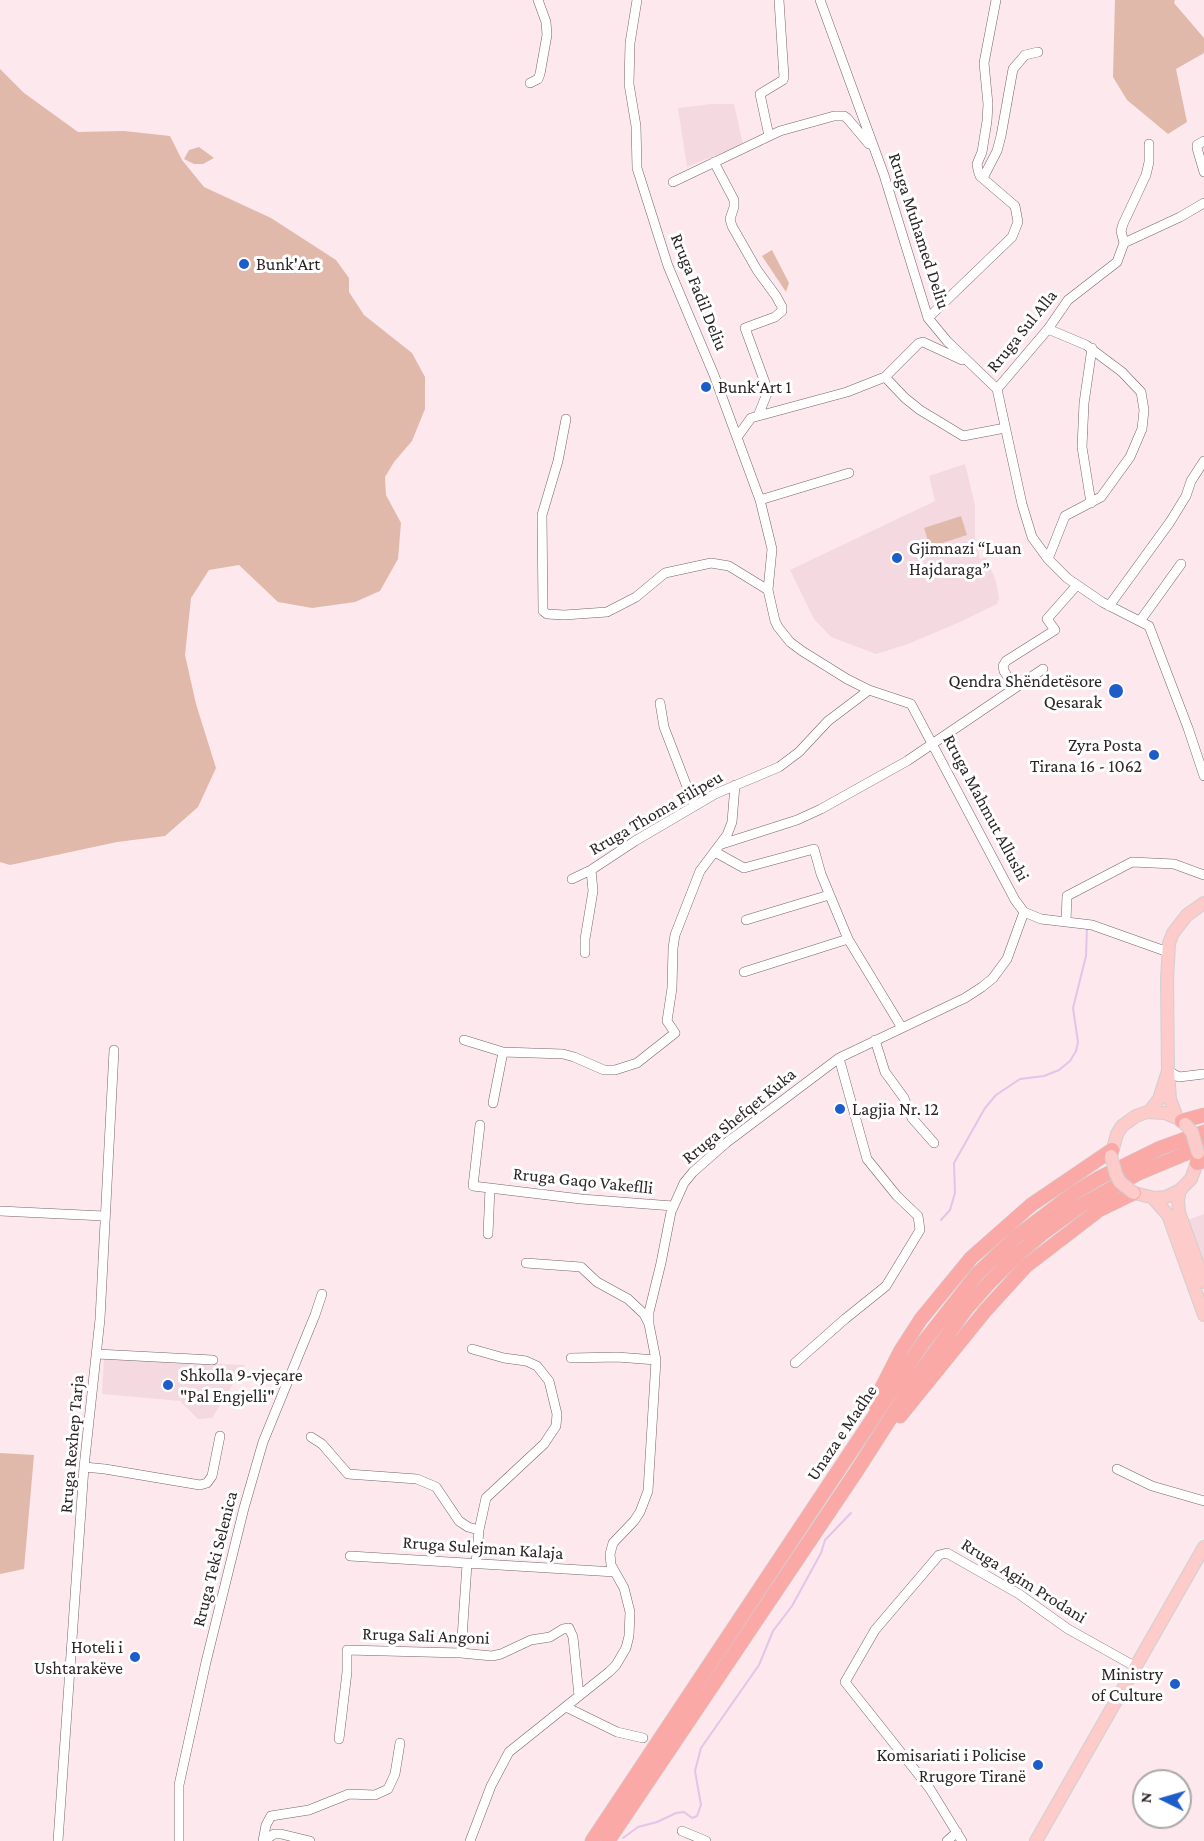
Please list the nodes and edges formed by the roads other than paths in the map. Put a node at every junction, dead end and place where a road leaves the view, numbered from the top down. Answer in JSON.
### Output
{"nodes":[{"id":1,"x":538,"y":0,"type":"edge"},
{"id":2,"x":637,"y":0,"type":"edge"},
{"id":3,"x":779,"y":0,"type":"edge"},
{"id":4,"x":820,"y":0,"type":"edge"},
{"id":5,"x":996,"y":0,"type":"edge"},
{"id":6,"x":1038,"y":52,"type":"dead end"},
{"id":7,"x":530,"y":82,"type":"dead end"},
{"id":8,"x":769,"y":136,"type":"junction"},
{"id":9,"x":1204,"y":141,"type":"edge"},
{"id":10,"x":1149,"y":144,"type":"dead end"},
{"id":11,"x":876,"y":153,"type":"junction"},
{"id":12,"x":714,"y":162,"type":"junction"},
{"id":13,"x":1204,"y":172,"type":"edge"},
{"id":14,"x":983,"y":178,"type":"junction"},
{"id":15,"x":673,"y":182,"type":"dead end"},
{"id":16,"x":1204,"y":203,"type":"edge"},
{"id":17,"x":1124,"y":243,"type":"junction"},
{"id":18,"x":928,"y":318,"type":"junction"},
{"id":19,"x":1048,"y":329,"type":"junction"},
{"id":20,"x":1092,"y":348,"type":"junction"},
{"id":21,"x":970,"y":363,"type":"junction"},
{"id":22,"x":885,"y":377,"type":"junction"},
{"id":23,"x":997,"y":388,"type":"junction"},
{"id":24,"x":758,"y":416,"type":"junction"},
{"id":25,"x":566,"y":419,"type":"dead end"},
{"id":26,"x":1005,"y":428,"type":"junction"},
{"id":27,"x":738,"y":436,"type":"junction"},
{"id":28,"x":1204,"y":461,"type":"edge"},
{"id":29,"x":849,"y":473,"type":"dead end"},
{"id":30,"x":760,"y":500,"type":"junction"},
{"id":31,"x":1091,"y":503,"type":"junction"},
{"id":32,"x":1048,"y":559,"type":"junction"},
{"id":33,"x":1181,"y":564,"type":"dead end"},
{"id":34,"x":1077,"y":585,"type":"junction"},
{"id":35,"x":768,"y":590,"type":"junction"},
{"id":36,"x":1108,"y":606,"type":"junction"},
{"id":37,"x":1140,"y":621,"type":"junction"},
{"id":38,"x":1043,"y":669,"type":"dead end"},
{"id":39,"x":1015,"y":688,"type":"junction"},
{"id":40,"x":869,"y":690,"type":"junction"},
{"id":41,"x":660,"y":703,"type":"dead end"},
{"id":42,"x":933,"y":744,"type":"junction"},
{"id":43,"x":1204,"y":776,"type":"edge"},
{"id":44,"x":735,"y":785,"type":"junction"},
{"id":45,"x":694,"y":806,"type":"junction"},
{"id":46,"x":718,"y":848,"type":"junction"},
{"id":47,"x":591,"y":870,"type":"junction"},
{"id":48,"x":1204,"y":875,"type":"edge"},
{"id":49,"x":572,"y":879,"type":"dead end"},
{"id":50,"x":829,"y":895,"type":"junction"},
{"id":51,"x":1204,"y":903,"type":"edge"},
{"id":52,"x":1024,"y":912,"type":"junction"},
{"id":53,"x":746,"y":921,"type":"dead end"},
{"id":54,"x":1066,"y":921,"type":"junction"},
{"id":55,"x":848,"y":939,"type":"junction"},
{"id":56,"x":1168,"y":952,"type":"junction"},
{"id":57,"x":585,"y":953,"type":"dead end"},
{"id":58,"x":744,"y":972,"type":"dead end"},
{"id":59,"x":902,"y":1028,"type":"junction"},
{"id":60,"x":464,"y":1040,"type":"dead end"},
{"id":61,"x":875,"y":1040,"type":"junction"},
{"id":62,"x":114,"y":1050,"type":"dead end"},
{"id":63,"x":503,"y":1052,"type":"junction"},
{"id":64,"x":839,"y":1058,"type":"junction"},
{"id":65,"x":1168,"y":1067,"type":"junction"},
{"id":66,"x":1204,"y":1074,"type":"edge"},
{"id":67,"x":493,"y":1103,"type":"dead end"},
{"id":68,"x":1149,"y":1112,"type":"junction"},
{"id":69,"x":1204,"y":1115,"type":"edge"},
{"id":70,"x":1181,"y":1121,"type":"junction"},
{"id":71,"x":480,"y":1125,"type":"dead end"},
{"id":72,"x":1204,"y":1132,"type":"edge"},
{"id":73,"x":934,"y":1143,"type":"dead end"},
{"id":74,"x":1204,"y":1146,"type":"edge"},
{"id":75,"x":1111,"y":1153,"type":"junction"},
{"id":76,"x":1201,"y":1162,"type":"edge"},
{"id":77,"x":490,"y":1188,"type":"junction"},
{"id":78,"x":1180,"y":1190,"type":"junction"},
{"id":79,"x":1134,"y":1193,"type":"junction"},
{"id":80,"x":1154,"y":1198,"type":"junction"},
{"id":81,"x":673,"y":1206,"type":"junction"},
{"id":82,"x":0,"y":1211,"type":"edge"},
{"id":83,"x":104,"y":1216,"type":"junction"},
{"id":84,"x":488,"y":1234,"type":"dead end"},
{"id":85,"x":526,"y":1263,"type":"dead end"},
{"id":86,"x":1204,"y":1282,"type":"edge"},
{"id":87,"x":321,"y":1294,"type":"dead end"},
{"id":88,"x":1204,"y":1315,"type":"edge"},
{"id":89,"x":649,"y":1324,"type":"junction"},
{"id":90,"x":472,"y":1350,"type":"dead end"},
{"id":91,"x":97,"y":1354,"type":"junction"},
{"id":92,"x":571,"y":1358,"type":"dead end"},
{"id":93,"x":213,"y":1360,"type":"dead end"},
{"id":94,"x":656,"y":1360,"type":"junction"},
{"id":95,"x":795,"y":1363,"type":"dead end"},
{"id":96,"x":220,"y":1436,"type":"dead end"},
{"id":97,"x":311,"y":1437,"type":"dead end"},
{"id":98,"x":845,"y":1461,"type":"junction"},
{"id":99,"x":84,"y":1467,"type":"junction"},
{"id":100,"x":1117,"y":1469,"type":"dead end"},
{"id":101,"x":856,"y":1472,"type":"junction"},
{"id":102,"x":1204,"y":1501,"type":"edge"},
{"id":103,"x":479,"y":1530,"type":"junction"},
{"id":104,"x":1204,"y":1547,"type":"edge"},
{"id":105,"x":350,"y":1556,"type":"dead end"},
{"id":106,"x":1204,"y":1563,"type":"edge"},
{"id":107,"x":471,"y":1564,"type":"junction"},
{"id":108,"x":615,"y":1572,"type":"junction"},
{"id":109,"x":461,"y":1653,"type":"junction"},
{"id":110,"x":719,"y":1661,"type":"junction"},
{"id":111,"x":1136,"y":1667,"type":"junction"},
{"id":112,"x":579,"y":1696,"type":"junction"},
{"id":113,"x":566,"y":1707,"type":"junction"},
{"id":114,"x":339,"y":1738,"type":"dead end"},
{"id":115,"x":643,"y":1738,"type":"dead end"},
{"id":116,"x":400,"y":1743,"type":"dead end"},
{"id":117,"x":682,"y":1831,"type":"dead end"},
{"id":118,"x":960,"y":1836,"type":"edge"},
{"id":119,"x":58,"y":1841,"type":"edge"},
{"id":120,"x":179,"y":1841,"type":"edge"},
{"id":121,"x":264,"y":1841,"type":"edge"},
{"id":122,"x":310,"y":1841,"type":"edge"},
{"id":123,"x":470,"y":1841,"type":"edge"},
{"id":124,"x":584,"y":1841,"type":"edge"},
{"id":125,"x":592,"y":1841,"type":"edge"},
{"id":126,"x":608,"y":1841,"type":"edge"},
{"id":127,"x":617,"y":1841,"type":"edge"},
{"id":128,"x":706,"y":1841,"type":"edge"},
{"id":129,"x":946,"y":1841,"type":"edge"},
{"id":130,"x":1036,"y":1841,"type":"edge"},
{"id":131,"x":1046,"y":1841,"type":"edge"}],
"edges":[{"from":1,"to":7,"type":"street"},
{"from":2,"to":27,"type":"street","name":"Rruga Fadil Deliu"},
{"from":3,"to":8,"type":"street"},
{"from":4,"to":11,"type":"street","name":"Rruga Muhamed Deliu"},
{"from":5,"to":14,"type":"street"},
{"from":6,"to":14,"type":"street"},
{"from":8,"to":11,"type":"street"},
{"from":8,"to":12,"type":"street"},
{"from":9,"to":13,"type":"street"},
{"from":10,"to":17,"type":"street","name":"Rruga Sul Alla"},
{"from":11,"to":18,"type":"street","name":"Rruga Muhamed Deliu"},
{"from":12,"to":15,"type":"street"},
{"from":12,"to":24,"type":"street"},
{"from":14,"to":18,"type":"street"},
{"from":16,"to":17,"type":"street"},
{"from":17,"to":19,"type":"street","name":"Rruga Sul Alla"},
{"from":18,"to":21,"type":"street","name":"Rruga Muhamed Deliu"},
{"from":19,"to":20,"type":"street"},
{"from":19,"to":23,"type":"street","name":"Rruga Sul Alla"},
{"from":20,"to":31,"type":"street"},
{"from":20,"to":31,"type":"street"},
{"from":21,"to":22,"type":"street"},
{"from":21,"to":23,"type":"street","name":"Rruga Muhamed Deliu"},
{"from":22,"to":24,"type":"street"},
{"from":22,"to":26,"type":"street"},
{"from":23,"to":26,"type":"street"},
{"from":24,"to":27,"type":"street"},
{"from":25,"to":35,"type":"street"},
{"from":26,"to":32,"type":"street"},
{"from":27,"to":30,"type":"street","name":"Rruga Fadil Deliu"},
{"from":28,"to":36,"type":"street"},
{"from":29,"to":30,"type":"street"},
{"from":30,"to":35,"type":"street","name":"Rruga Fadil Deliu"},
{"from":31,"to":32,"type":"street"},
{"from":32,"to":34,"type":"street"},
{"from":33,"to":37,"type":"street"},
{"from":34,"to":36,"type":"street"},
{"from":34,"to":39,"type":"street"},
{"from":35,"to":40,"type":"street","name":"Rruga Mahmut Allushi"},
{"from":36,"to":37,"type":"street"},
{"from":37,"to":43,"type":"street"},
{"from":38,"to":39,"type":"street"},
{"from":39,"to":42,"type":"street"},
{"from":40,"to":42,"type":"street","name":"Rruga Mahmut Allushi"},
{"from":40,"to":44,"type":"street","name":"Rruga Thoma Filipeu"},
{"from":41,"to":45,"type":"street"},
{"from":42,"to":46,"type":"street"},
{"from":42,"to":52,"type":"street","name":"Rruga Mahmut Allushi"},
{"from":44,"to":45,"type":"street","name":"Rruga Thoma Filipeu"},
{"from":44,"to":46,"type":"street"},
{"from":45,"to":47,"type":"street","name":"Rruga Thoma Filipeu"},
{"from":46,"to":50,"type":"street"},
{"from":46,"to":63,"type":"street"},
{"from":47,"to":49,"type":"street","name":"Rruga Thoma Filipeu"},
{"from":47,"to":57,"type":"street"},
{"from":48,"to":54,"type":"street"},
{"from":50,"to":53,"type":"street"},
{"from":50,"to":55,"type":"street"},
{"from":51,"to":56,"type":"main road"},
{"from":52,"to":54,"type":"street"},
{"from":52,"to":59,"type":"street","name":"Rruga Shefqet Kuka"},
{"from":54,"to":56,"type":"street"},
{"from":55,"to":58,"type":"street"},
{"from":55,"to":59,"type":"street"},
{"from":56,"to":65,"type":"main road"},
{"from":59,"to":61,"type":"street","name":"Rruga Shefqet Kuka"},
{"from":60,"to":63,"type":"street"},
{"from":61,"to":64,"type":"street","name":"Rruga Shefqet Kuka"},
{"from":61,"to":73,"type":"street"},
{"from":62,"to":83,"type":"street","name":"Rruga Rexhep Tarja"},
{"from":63,"to":67,"type":"street"},
{"from":64,"to":81,"type":"street","name":"Rruga Shefqet Kuka"},
{"from":64,"to":95,"type":"street"},
{"from":65,"to":66,"type":"street"},
{"from":65,"to":68,"type":"main road"},
{"from":65,"to":70,"type":"main road"},
{"from":68,"to":70,"type":"main road"},
{"from":68,"to":75,"type":"main road"},
{"from":69,"to":70,"type":"highway"},
{"from":70,"to":76,"type":"main road","bridge":true},
{"from":71,"to":77,"type":"street","name":"Rruga Gaqo Vakeflli"},
{"from":72,"to":98,"type":"highway","name":"Unaza e Madhe"},
{"from":74,"to":101,"type":"highway","name":"Unaza e Madhe"},
{"from":75,"to":79,"type":"main road","bridge":true},
{"from":75,"to":98,"type":"highway"},
{"from":76,"to":78,"type":"main road"},
{"from":77,"to":81,"type":"street","name":"Rruga Gaqo Vakeflli"},
{"from":77,"to":84,"type":"street","name":"Rruga Gaqo Vakeflli"},
{"from":78,"to":80,"type":"main road"},
{"from":78,"to":86,"type":"main road"},
{"from":79,"to":80,"type":"main road"},
{"from":79,"to":101,"type":"highway"},
{"from":80,"to":88,"type":"main road"},
{"from":81,"to":89,"type":"street","name":"Rruga Shefqet Kuka"},
{"from":82,"to":83,"type":"street"},
{"from":83,"to":91,"type":"street","name":"Rruga Rexhep Tarja"},
{"from":85,"to":89,"type":"street"},
{"from":87,"to":120,"type":"street","name":"Rruga Teki Selenica"},
{"from":89,"to":94,"type":"street","name":"Rruga Shefqet Kuka"},
{"from":90,"to":103,"type":"street"},
{"from":91,"to":93,"type":"street"},
{"from":91,"to":99,"type":"street","name":"Rruga Rexhep Tarja"},
{"from":92,"to":94,"type":"street"},
{"from":94,"to":108,"type":"street","name":"Rruga Shefqet Kuka"},
{"from":96,"to":99,"type":"street"},
{"from":97,"to":103,"type":"street"},
{"from":98,"to":110,"type":"highway","name":"Unaza e Madhe"},
{"from":99,"to":119,"type":"street","name":"Rruga Rexhep Tarja"},
{"from":100,"to":102,"type":"street"},
{"from":101,"to":110,"type":"highway","name":"Unaza e Madhe"},
{"from":103,"to":107,"type":"street"},
{"from":104,"to":111,"type":"main road"},
{"from":105,"to":107,"type":"street","name":"Rruga Sulejman Kalaja"},
{"from":106,"to":131,"type":"main road"},
{"from":107,"to":108,"type":"street","name":"Rruga Sulejman Kalaja"},
{"from":107,"to":109,"type":"street"},
{"from":108,"to":112,"type":"street","name":"Rruga Shefqet Kuka"},
{"from":109,"to":112,"type":"street","name":"Rruga Sali Angoni"},
{"from":109,"to":114,"type":"street","name":"Rruga Sali Angoni"},
{"from":110,"to":124,"type":"highway"},
{"from":110,"to":125,"type":"highway","name":"Unaza e Madhe"},
{"from":110,"to":126,"type":"highway","name":"Unaza e Madhe"},
{"from":110,"to":127,"type":"highway"},
{"from":111,"to":118,"type":"street","name":"Rruga Agim Prodani"},
{"from":111,"to":130,"type":"main road"},
{"from":112,"to":113,"type":"street","name":"Rruga Shefqet Kuka"},
{"from":113,"to":115,"type":"street"},
{"from":113,"to":123,"type":"street","name":"Rruga Shefqet Kuka"},
{"from":116,"to":121,"type":"street"},
{"from":117,"to":128,"type":"street"},
{"from":118,"to":129,"type":"street"},
{"from":121,"to":122,"type":"street"}]}
